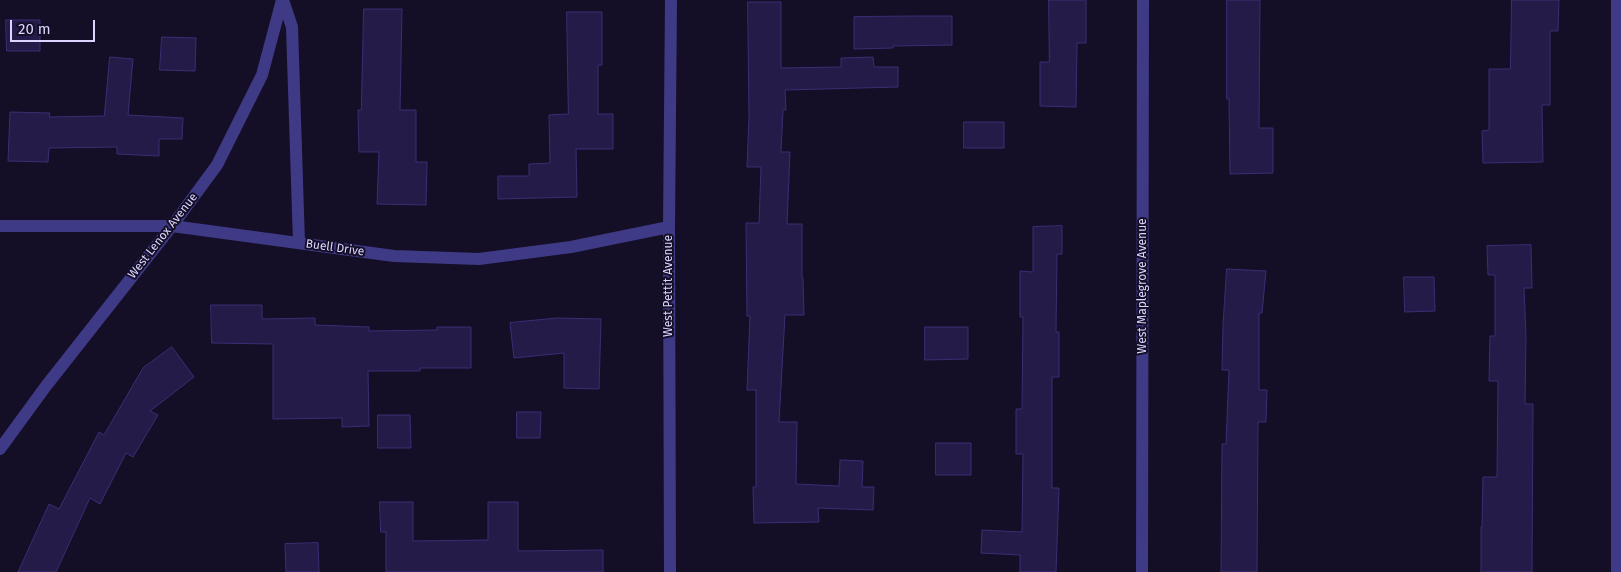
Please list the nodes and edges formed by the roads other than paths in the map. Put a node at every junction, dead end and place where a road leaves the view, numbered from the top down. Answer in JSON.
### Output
{"nodes":[{"id":1,"x":282,"y":0,"type":"edge"},
{"id":2,"x":671,"y":0,"type":"edge"},
{"id":3,"x":1143,"y":0,"type":"edge"},
{"id":4,"x":1618,"y":0,"type":"edge"},
{"id":5,"x":0,"y":226,"type":"edge"},
{"id":6,"x":172,"y":226,"type":"junction"},
{"id":7,"x":668,"y":227,"type":"junction"},
{"id":8,"x":299,"y":243,"type":"junction"},
{"id":9,"x":0,"y":449,"type":"edge"},
{"id":10,"x":670,"y":572,"type":"edge"},
{"id":11,"x":1142,"y":572,"type":"edge"},
{"id":12,"x":1616,"y":572,"type":"edge"}],
"edges":[{"from":1,"to":6,"type":"street","name":"West Lenox Avenue"},
{"from":1,"to":8,"type":"street"},
{"from":2,"to":7,"type":"street","name":"West Pettit Avenue"},
{"from":3,"to":11,"type":"street","name":"West Maplegrove Avenue"},
{"from":4,"to":12,"type":"street"},
{"from":5,"to":6,"type":"street","name":"Buell Drive"},
{"from":6,"to":8,"type":"street","name":"Buell Drive"},
{"from":6,"to":9,"type":"street","name":"West Lenox Avenue"},
{"from":7,"to":8,"type":"street","name":"Buell Drive"},
{"from":7,"to":10,"type":"street","name":"West Pettit Avenue"}]}
